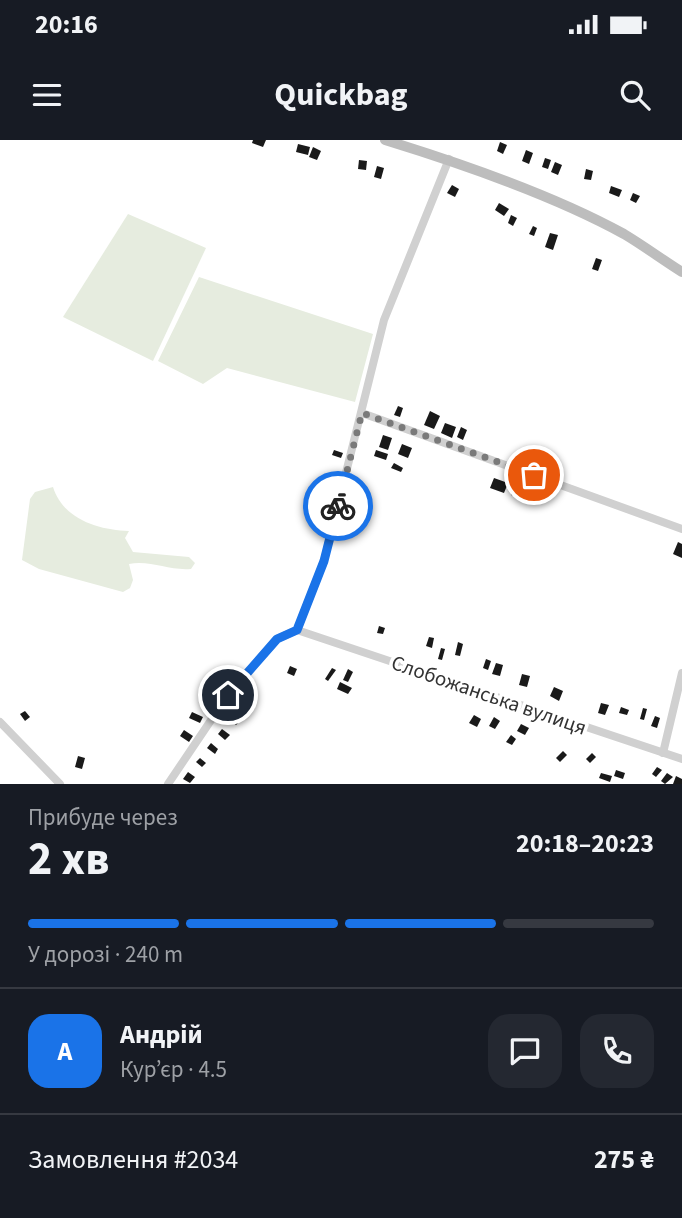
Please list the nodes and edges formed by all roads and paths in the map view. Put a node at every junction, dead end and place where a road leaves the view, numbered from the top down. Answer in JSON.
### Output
{"nodes":[{"id":1,"x":385,"y":140,"type":"edge"},
{"id":2,"x":449,"y":159,"type":"junction"},
{"id":3,"x":682,"y":272,"type":"edge"},
{"id":4,"x":362,"y":413,"type":"junction"},
{"id":5,"x":682,"y":529,"type":"edge"},
{"id":6,"x":297,"y":630,"type":"junction"},
{"id":7,"x":682,"y":673,"type":"edge"},
{"id":8,"x":0,"y":722,"type":"edge"},
{"id":9,"x":663,"y":753,"type":"junction"},
{"id":10,"x":682,"y":759,"type":"edge"},
{"id":11,"x":60,"y":784,"type":"edge"},
{"id":12,"x":168,"y":784,"type":"edge"}],
"edges":[{"from":1,"to":2,"type":"street"},
{"from":2,"to":3,"type":"street"},
{"from":2,"to":4,"type":"street"},
{"from":4,"to":5,"type":"street"},
{"from":4,"to":6,"type":"street"},
{"from":6,"to":9,"type":"street","name":"Слобожанська вулиця"},
{"from":6,"to":12,"type":"street"},
{"from":7,"to":9,"type":"street"},
{"from":8,"to":11,"type":"street"},
{"from":9,"to":10,"type":"street","name":"Слобожанська вулиця"}]}
